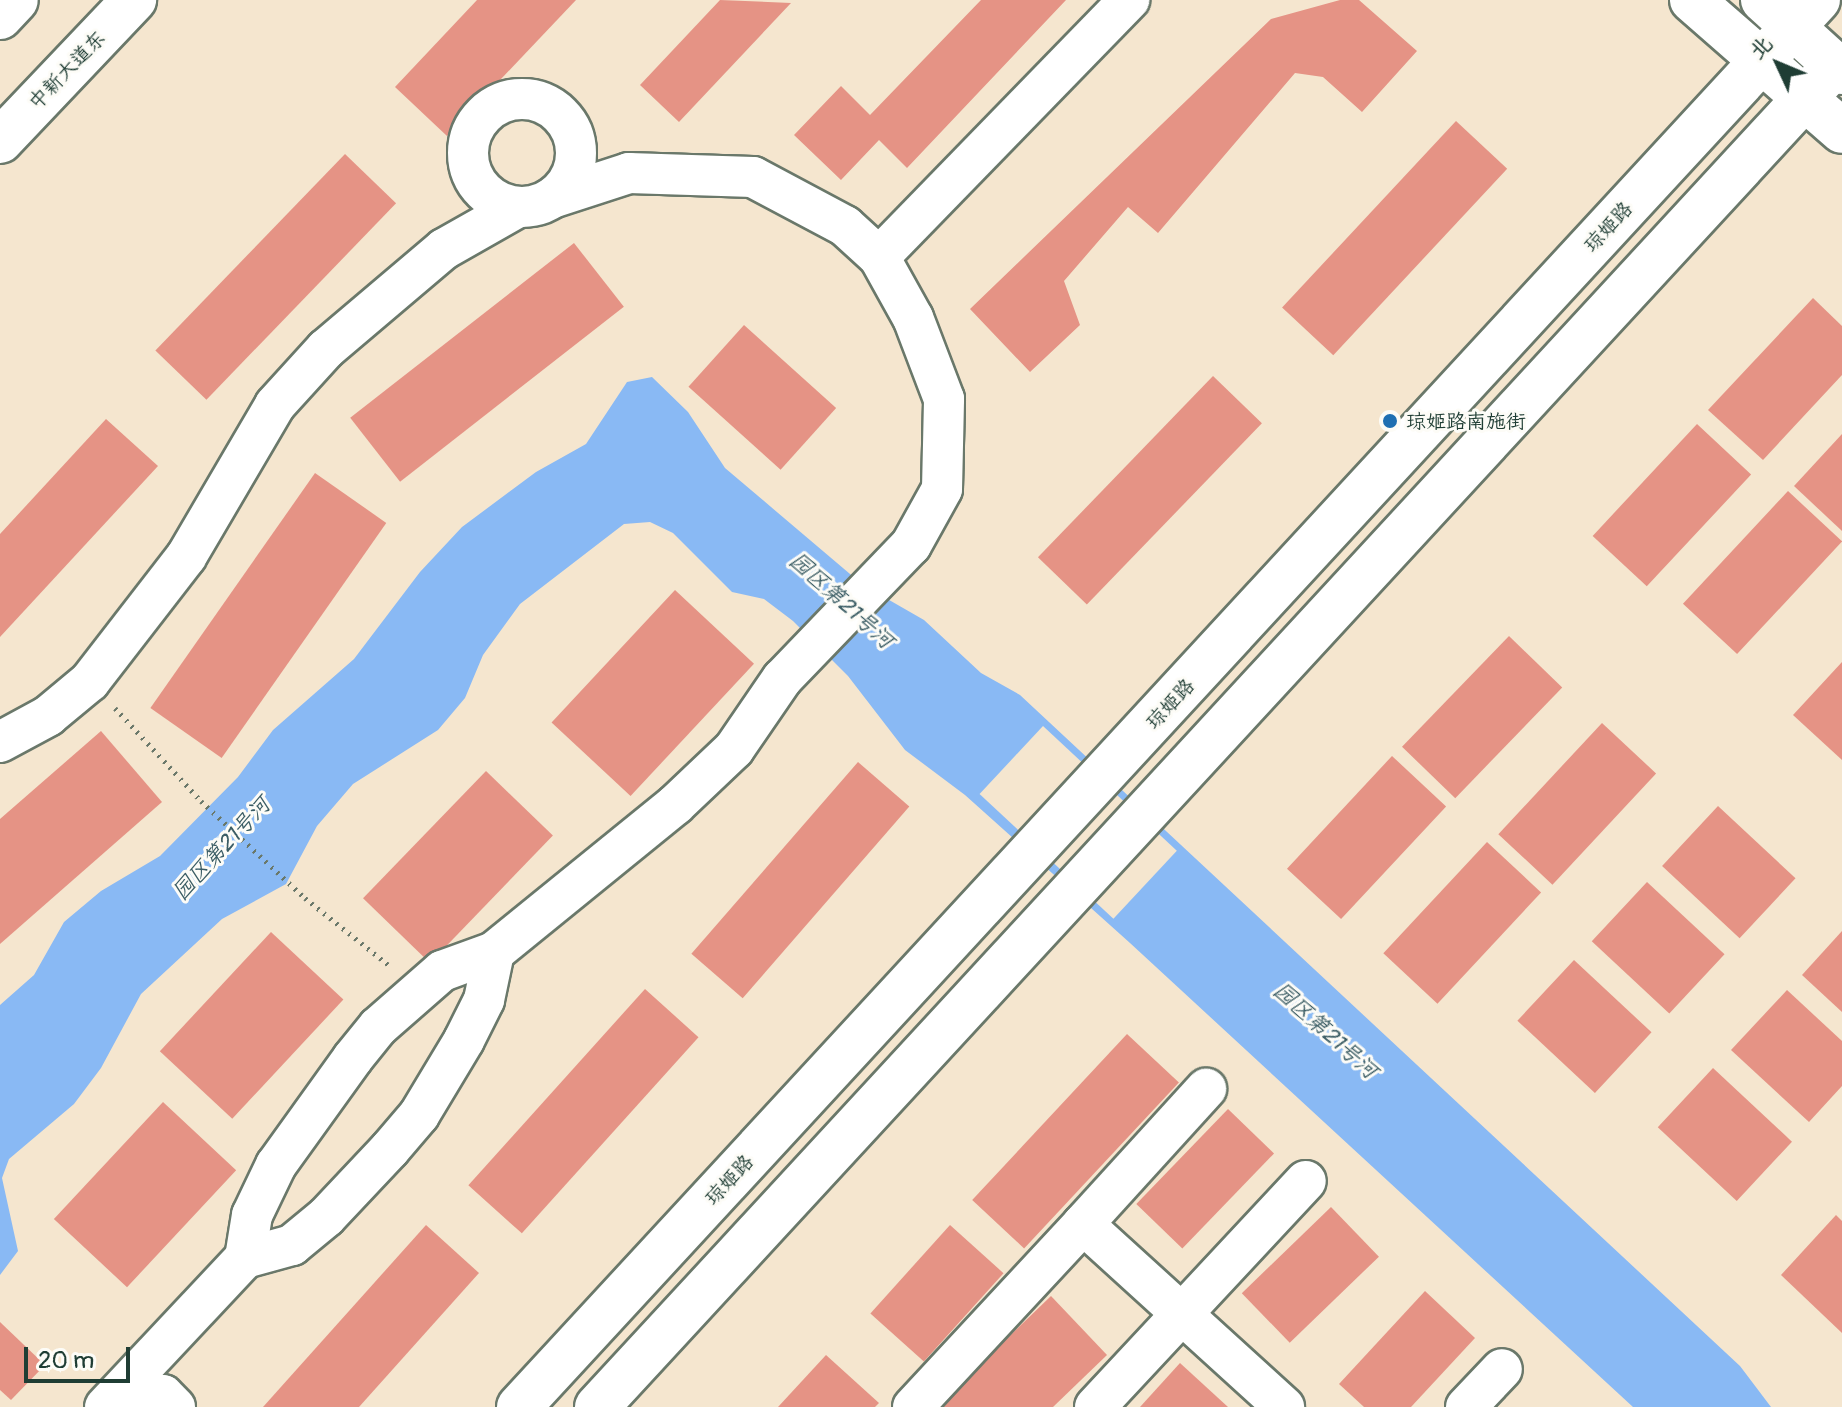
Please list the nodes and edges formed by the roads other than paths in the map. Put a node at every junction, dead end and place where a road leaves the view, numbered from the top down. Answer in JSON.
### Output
{"nodes":[{"id":1,"x":16,"y":0,"type":"edge"},
{"id":2,"x":134,"y":0,"type":"edge"},
{"id":3,"x":1129,"y":0,"type":"edge"},
{"id":4,"x":1692,"y":0,"type":"edge"},
{"id":5,"x":1792,"y":9,"type":"edge"},
{"id":6,"x":0,"y":17,"type":"edge"},
{"id":7,"x":1763,"y":59,"type":"junction"},
{"id":8,"x":1840,"y":65,"type":"edge"},
{"id":9,"x":1806,"y":99,"type":"junction"},
{"id":10,"x":1842,"y":131,"type":"edge"},
{"id":11,"x":0,"y":141,"type":"edge"},
{"id":12,"x":879,"y":257,"type":"junction"},
{"id":13,"x":0,"y":742,"type":"edge"},
{"id":14,"x":494,"y":952,"type":"junction"},
{"id":15,"x":1206,"y":1089,"type":"dead end"},
{"id":16,"x":1306,"y":1181,"type":"dead end"},
{"id":17,"x":1083,"y":1224,"type":"junction"},
{"id":18,"x":245,"y":1258,"type":"junction"},
{"id":19,"x":1182,"y":1314,"type":"junction"},
{"id":20,"x":1502,"y":1369,"type":"dead end"},
{"id":21,"x":117,"y":1401,"type":"edge"},
{"id":22,"x":175,"y":1407,"type":"edge"},
{"id":23,"x":519,"y":1407,"type":"edge"},
{"id":24,"x":597,"y":1407,"type":"edge"},
{"id":25,"x":913,"y":1407,"type":"edge"},
{"id":26,"x":1095,"y":1407,"type":"edge"},
{"id":27,"x":1284,"y":1407,"type":"edge"},
{"id":28,"x":1466,"y":1407,"type":"edge"}],
"edges":[{"from":1,"to":6,"type":"main road"},
{"from":2,"to":11,"type":"main road","name":"中新大道东"},
{"from":3,"to":12,"type":"street"},
{"from":4,"to":7,"type":"main road"},
{"from":5,"to":7,"type":"main road","name":"琼姬路"},
{"from":5,"to":8,"type":"main road"},
{"from":7,"to":9,"type":"main road"},
{"from":7,"to":23,"type":"main road","name":"琼姬路"},
{"from":8,"to":9,"type":"main road"},
{"from":9,"to":10,"type":"main road"},
{"from":9,"to":24,"type":"main road"},
{"from":12,"to":13,"type":"street"},
{"from":12,"to":14,"type":"street"},
{"from":14,"to":18,"type":"street"},
{"from":14,"to":18,"type":"street"},
{"from":15,"to":17,"type":"street"},
{"from":16,"to":19,"type":"street"},
{"from":17,"to":19,"type":"street"},
{"from":17,"to":25,"type":"street"},
{"from":18,"to":21,"type":"street"},
{"from":19,"to":26,"type":"street"},
{"from":19,"to":27,"type":"street"},
{"from":20,"to":28,"type":"street"},
{"from":21,"to":22,"type":"street"}]}
